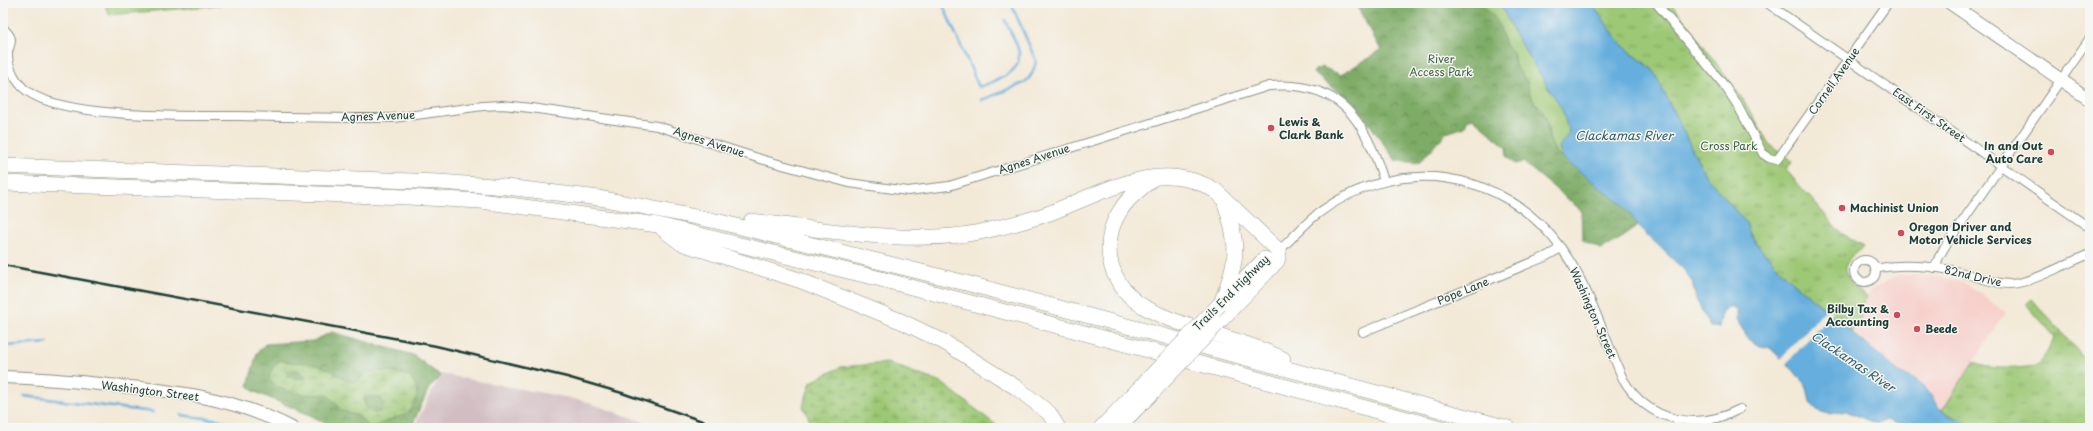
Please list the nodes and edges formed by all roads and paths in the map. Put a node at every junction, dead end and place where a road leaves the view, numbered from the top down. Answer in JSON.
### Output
{"nodes":[{"id":1,"x":1767,"y":3,"type":"edge"},
{"id":2,"x":1888,"y":3,"type":"edge"},
{"id":3,"x":1950,"y":3,"type":"edge"},
{"id":4,"x":1659,"y":4,"type":"edge"},
{"id":5,"x":3,"y":28,"type":"edge"},
{"id":6,"x":2090,"y":38,"type":"edge"},
{"id":7,"x":7,"y":41,"type":"edge"},
{"id":8,"x":1848,"y":60,"type":"junction"},
{"id":9,"x":2061,"y":80,"type":"junction"},
{"id":10,"x":2090,"y":100,"type":"edge"},
{"id":11,"x":3,"y":166,"type":"edge"},
{"id":12,"x":2001,"y":166,"type":"junction"},
{"id":13,"x":1152,"y":179,"type":"junction"},
{"id":14,"x":1384,"y":181,"type":"junction"},
{"id":15,"x":3,"y":183,"type":"edge"},
{"id":16,"x":1224,"y":199,"type":"junction"},
{"id":17,"x":676,"y":213,"type":"junction"},
{"id":18,"x":658,"y":225,"type":"junction"},
{"id":19,"x":2090,"y":228,"type":"edge"},
{"id":20,"x":1561,"y":248,"type":"junction"},
{"id":21,"x":1279,"y":251,"type":"junction"},
{"id":22,"x":2090,"y":254,"type":"edge"},
{"id":23,"x":1935,"y":268,"type":"junction"},
{"id":24,"x":1875,"y":269,"type":"dead end"},
{"id":25,"x":1227,"y":304,"type":"junction"},
{"id":26,"x":1363,"y":332,"type":"dead end"},
{"id":27,"x":3,"y":377,"type":"edge"},
{"id":28,"x":1320,"y":377,"type":"junction"},
{"id":29,"x":1141,"y":395,"type":"junction"},
{"id":30,"x":1740,"y":409,"type":"dead end"},
{"id":31,"x":292,"y":428,"type":"edge"},
{"id":32,"x":1058,"y":428,"type":"edge"},
{"id":33,"x":1101,"y":428,"type":"edge"},
{"id":34,"x":1117,"y":428,"type":"edge"},
{"id":35,"x":1441,"y":428,"type":"edge"},
{"id":36,"x":1508,"y":428,"type":"edge"}],
"edges":[{"from":1,"to":8,"type":"street","name":"East First Street"},
{"from":2,"to":8,"type":"street","name":"Cornell Avenue"},
{"from":3,"to":9,"type":"main road"},
{"from":4,"to":8,"type":"street","name":"Cornell Avenue"},
{"from":5,"to":7,"type":"street","name":"Agnes Avenue"},
{"from":6,"to":9,"type":"street"},
{"from":7,"to":14,"type":"street","name":"Agnes Avenue"},
{"from":8,"to":12,"type":"street","name":"East First Street"},
{"from":9,"to":10,"type":"main road"},
{"from":9,"to":12,"type":"street"},
{"from":11,"to":17,"type":"highway"},
{"from":12,"to":19,"type":"street","name":"East First Street"},
{"from":12,"to":23,"type":"street"},
{"from":13,"to":16,"type":"highway"},
{"from":13,"to":17,"type":"highway"},
{"from":13,"to":28,"type":"highway"},
{"from":14,"to":20,"type":"street","name":"Washington Street"},
{"from":14,"to":21,"type":"street","name":"Washington Street"},
{"from":15,"to":18,"type":"highway"},
{"from":16,"to":21,"type":"highway"},
{"from":16,"to":25,"type":"highway"},
{"from":17,"to":28,"type":"highway"},
{"from":18,"to":32,"type":"highway"},
{"from":18,"to":35,"type":"highway"},
{"from":20,"to":26,"type":"street","name":"Pope Lane"},
{"from":20,"to":30,"type":"street","name":"Washington Street"},
{"from":21,"to":25,"type":"highway","name":"Trails End Highway"},
{"from":22,"to":23,"type":"street","name":"82nd Drive"},
{"from":23,"to":24,"type":"street","name":"82nd Drive"},
{"from":25,"to":29,"type":"highway","name":"Trails End Highway","bridge":true},
{"from":27,"to":31,"type":"main road","name":"Washington Street"},
{"from":28,"to":36,"type":"highway"},
{"from":29,"to":33,"type":"highway","name":"Trails End Highway"},
{"from":29,"to":34,"type":"highway","name":"Trails End Highway"}]}
